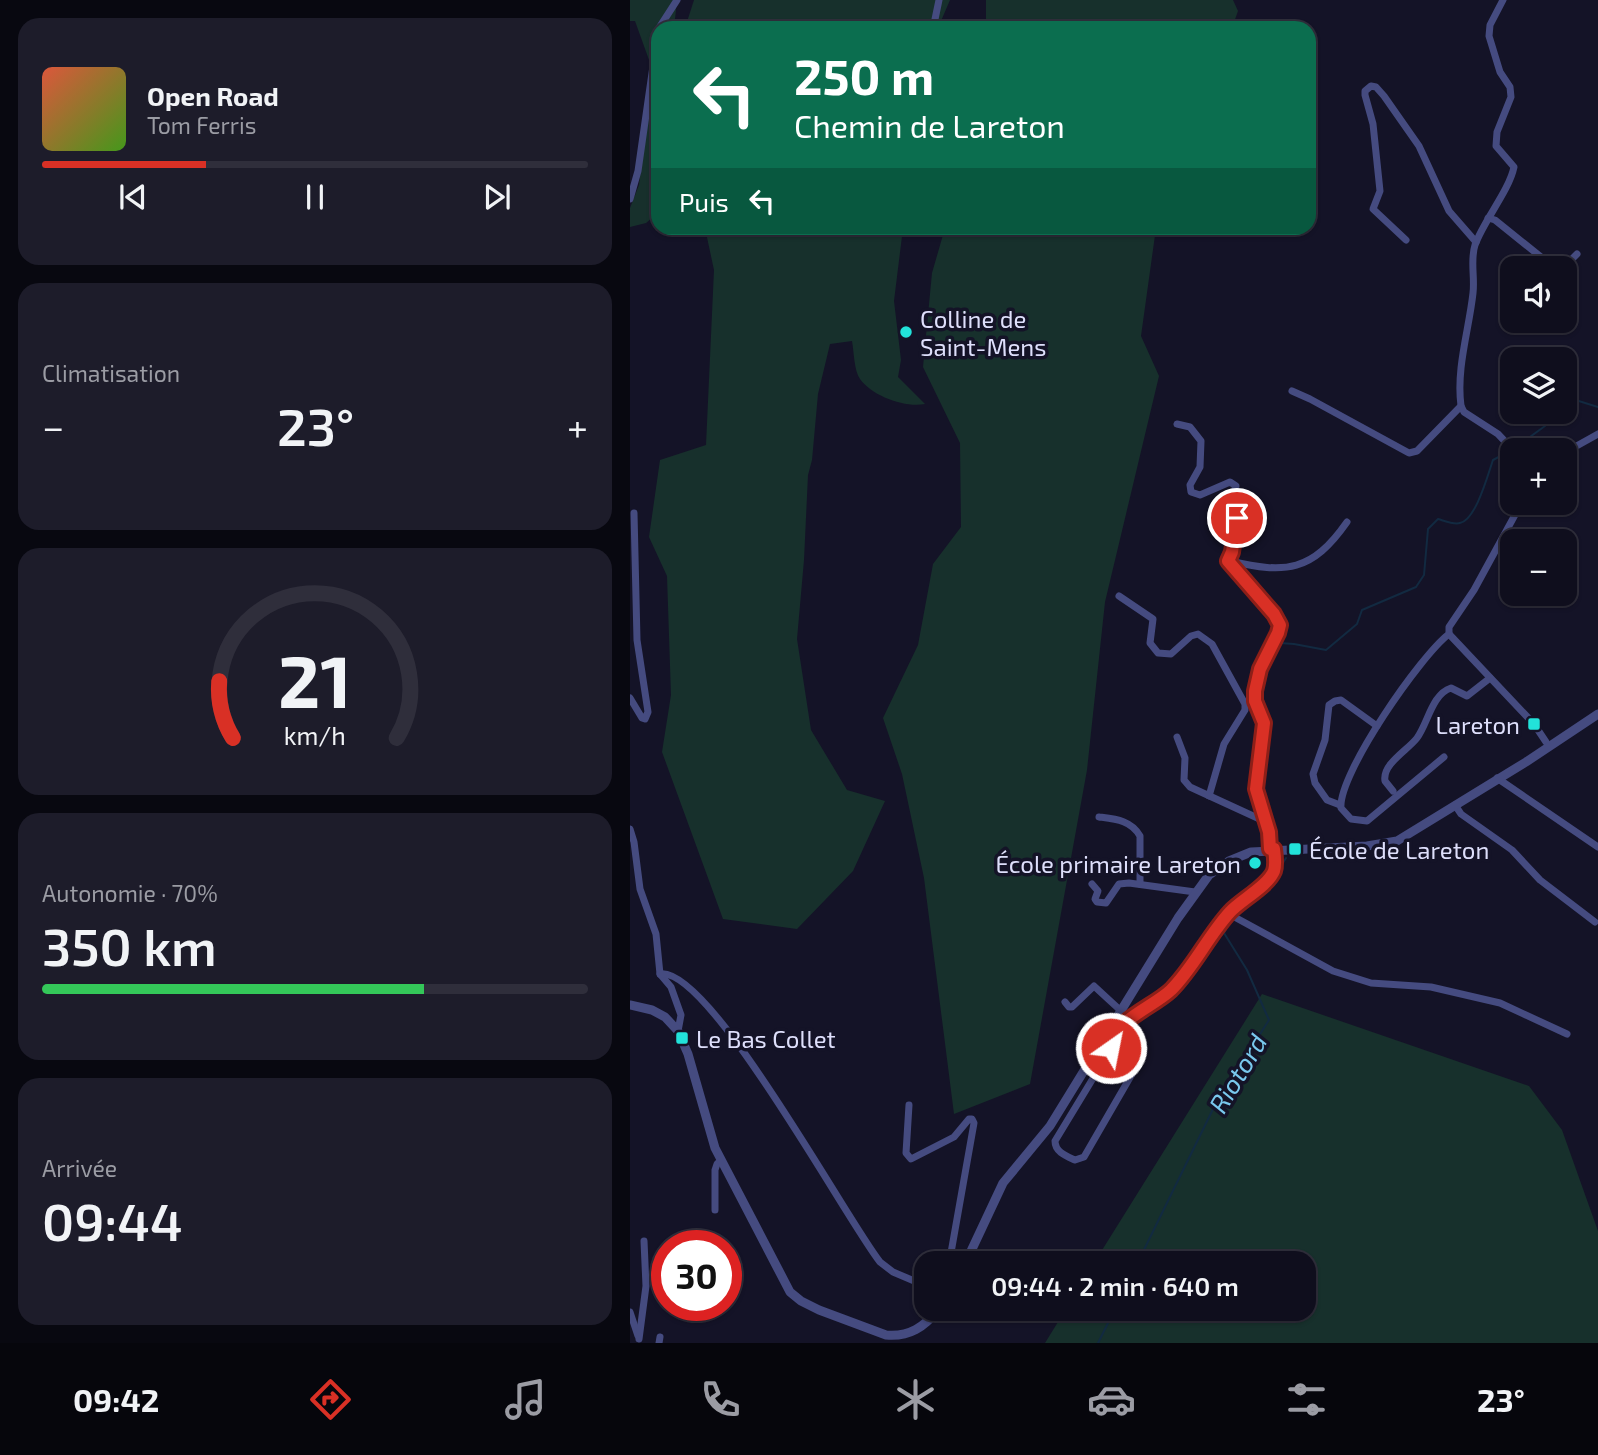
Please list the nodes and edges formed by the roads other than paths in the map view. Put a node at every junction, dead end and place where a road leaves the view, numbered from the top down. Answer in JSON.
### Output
{"nodes":[{"id":1,"x":677,"y":0,"type":"edge"},
{"id":2,"x":939,"y":0,"type":"edge"},
{"id":3,"x":1503,"y":0,"type":"edge"},
{"id":4,"x":664,"y":21,"type":"edge"},
{"id":5,"x":935,"y":21,"type":"edge"},
{"id":6,"x":651,"y":83,"type":"edge"},
{"id":7,"x":630,"y":199,"type":"edge"},
{"id":8,"x":1488,"y":218,"type":"junction"},
{"id":9,"x":1406,"y":240,"type":"dead end"},
{"id":10,"x":1476,"y":242,"type":"junction"},
{"id":11,"x":1577,"y":254,"type":"dead end"},
{"id":12,"x":1292,"y":391,"type":"dead end"},
{"id":13,"x":1461,"y":406,"type":"junction"},
{"id":14,"x":1177,"y":424,"type":"dead end"},
{"id":15,"x":1598,"y":434,"type":"edge"},
{"id":16,"x":1502,"y":438,"type":"edge"},
{"id":17,"x":1577,"y":446,"type":"edge"},
{"id":18,"x":634,"y":513,"type":"dead end"},
{"id":19,"x":1515,"y":515,"type":"edge"},
{"id":20,"x":1347,"y":522,"type":"dead end"},
{"id":21,"x":1228,"y":561,"type":"junction"},
{"id":22,"x":1119,"y":597,"type":"dead end"},
{"id":23,"x":1449,"y":634,"type":"junction"},
{"id":24,"x":1490,"y":678,"type":"junction"},
{"id":25,"x":630,"y":698,"type":"edge"},
{"id":26,"x":1598,"y":713,"type":"edge"},
{"id":27,"x":1377,"y":726,"type":"junction"},
{"id":28,"x":1177,"y":737,"type":"dead end"},
{"id":29,"x":1549,"y":743,"type":"junction"},
{"id":30,"x":1444,"y":757,"type":"dead end"},
{"id":31,"x":1497,"y":778,"type":"junction"},
{"id":32,"x":1393,"y":791,"type":"dead end"},
{"id":33,"x":1209,"y":796,"type":"junction"},
{"id":34,"x":1340,"y":804,"type":"junction"},
{"id":35,"x":1455,"y":805,"type":"junction"},
{"id":36,"x":1098,"y":817,"type":"dead end"},
{"id":37,"x":1264,"y":821,"type":"junction"},
{"id":38,"x":630,"y":829,"type":"edge"},
{"id":39,"x":1598,"y":847,"type":"edge"},
{"id":40,"x":1272,"y":849,"type":"junction"},
{"id":41,"x":632,"y":854,"type":"edge"},
{"id":42,"x":1093,"y":884,"type":"dead end"},
{"id":43,"x":1140,"y":884,"type":"junction"},
{"id":44,"x":1195,"y":892,"type":"junction"},
{"id":45,"x":1232,"y":916,"type":"junction"},
{"id":46,"x":1595,"y":922,"type":"dead end"},
{"id":47,"x":660,"y":974,"type":"junction"},
{"id":48,"x":1065,"y":1002,"type":"dead end"},
{"id":49,"x":630,"y":1005,"type":"edge"},
{"id":50,"x":1120,"y":1010,"type":"junction"},
{"id":51,"x":678,"y":1031,"type":"junction"},
{"id":52,"x":1567,"y":1034,"type":"dead end"},
{"id":53,"x":1110,"y":1036,"type":"junction"},
{"id":54,"x":1109,"y":1052,"type":"junction"},
{"id":55,"x":909,"y":1105,"type":"dead end"},
{"id":56,"x":721,"y":1160,"type":"junction"},
{"id":57,"x":715,"y":1210,"type":"dead end"},
{"id":58,"x":644,"y":1241,"type":"dead end"},
{"id":59,"x":951,"y":1251,"type":"edge"},
{"id":60,"x":971,"y":1251,"type":"edge"},
{"id":61,"x":914,"y":1281,"type":"edge"},
{"id":62,"x":630,"y":1312,"type":"edge"},
{"id":63,"x":929,"y":1321,"type":"edge"},
{"id":64,"x":639,"y":1341,"type":"edge"}],
"edges":[{"from":1,"to":4,"type":"street"},
{"from":2,"to":5,"type":"street"},
{"from":3,"to":8,"type":"street"},
{"from":6,"to":7,"type":"street"},
{"from":8,"to":10,"type":"street"},
{"from":8,"to":11,"type":"street"},
{"from":9,"to":10,"type":"street"},
{"from":10,"to":13,"type":"street"},
{"from":12,"to":13,"type":"street"},
{"from":13,"to":16,"type":"street"},
{"from":14,"to":21,"type":"street"},
{"from":15,"to":17,"type":"street"},
{"from":18,"to":25,"type":"street"},
{"from":19,"to":23,"type":"street"},
{"from":20,"to":21,"type":"street"},
{"from":21,"to":37,"type":"street"},
{"from":22,"to":33,"type":"street"},
{"from":23,"to":24,"type":"street"},
{"from":23,"to":27,"type":"street"},
{"from":24,"to":29,"type":"street"},
{"from":24,"to":32,"type":"street"},
{"from":26,"to":29,"type":"street"},
{"from":27,"to":34,"type":"street"},
{"from":27,"to":34,"type":"street"},
{"from":28,"to":33,"type":"street"},
{"from":29,"to":31,"type":"street"},
{"from":29,"to":31,"type":"street"},
{"from":30,"to":34,"type":"street"},
{"from":31,"to":35,"type":"street"},
{"from":31,"to":39,"type":"street"},
{"from":33,"to":37,"type":"street"},
{"from":35,"to":40,"type":"street"},
{"from":35,"to":46,"type":"street"},
{"from":36,"to":43,"type":"street"},
{"from":37,"to":40,"type":"street"},
{"from":38,"to":41,"type":"street"},
{"from":40,"to":44,"type":"street"},
{"from":40,"to":45,"type":"street"},
{"from":41,"to":47,"type":"street"},
{"from":42,"to":43,"type":"street"},
{"from":43,"to":44,"type":"street"},
{"from":44,"to":50,"type":"street"},
{"from":45,"to":52,"type":"street"},
{"from":45,"to":53,"type":"street"},
{"from":47,"to":51,"type":"street"},
{"from":47,"to":61,"type":"street"},
{"from":48,"to":50,"type":"street"},
{"from":49,"to":51,"type":"street"},
{"from":50,"to":53,"type":"street"},
{"from":51,"to":56,"type":"street"},
{"from":53,"to":54,"type":"street"},
{"from":53,"to":60,"type":"street"},
{"from":54,"to":54,"type":"street"},
{"from":55,"to":59,"type":"street"},
{"from":56,"to":57,"type":"street"},
{"from":56,"to":63,"type":"street"},
{"from":58,"to":64,"type":"street"},
{"from":62,"to":64,"type":"street"}]}
